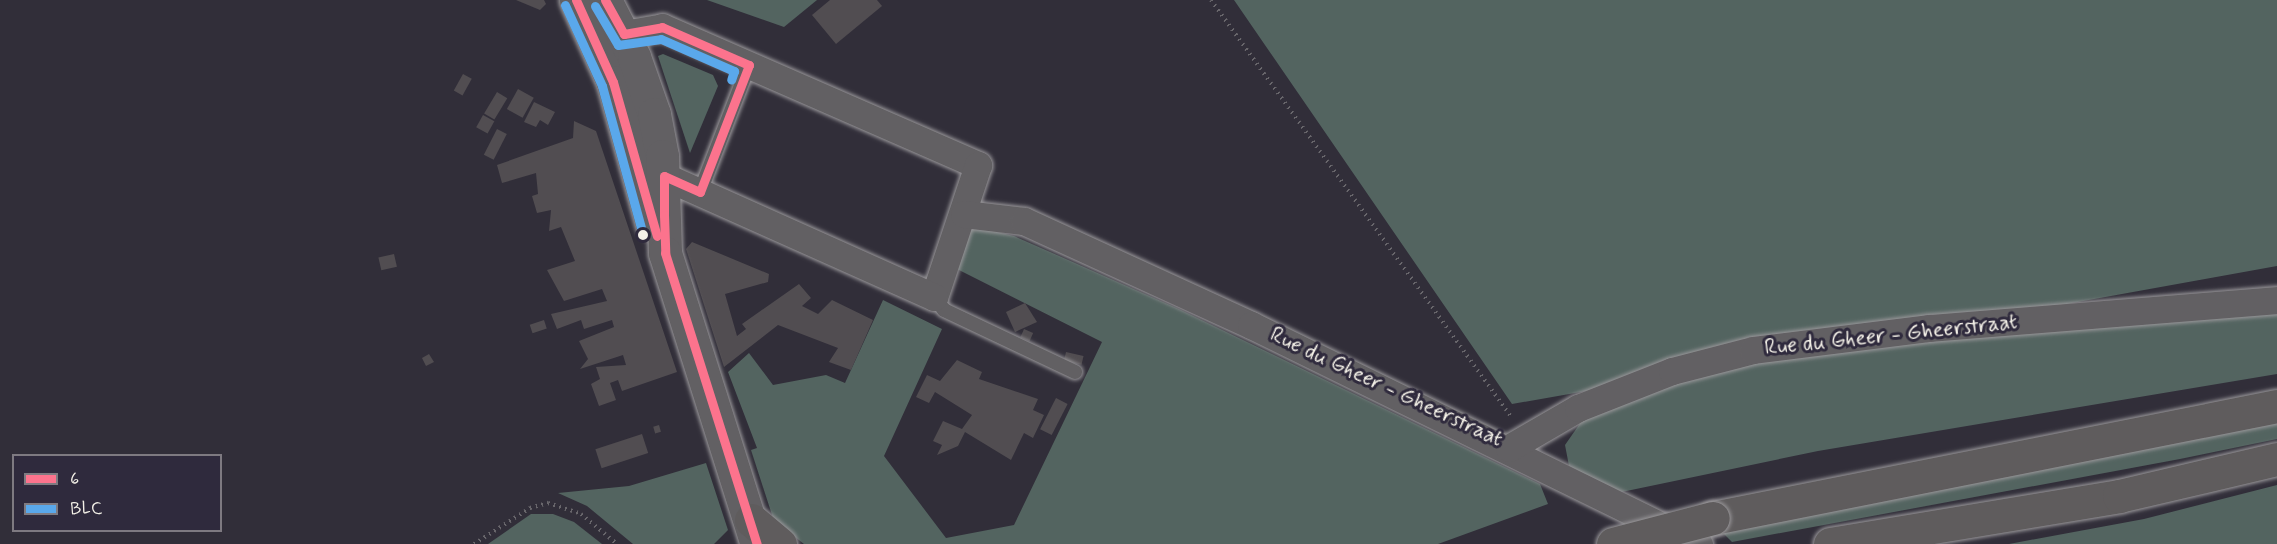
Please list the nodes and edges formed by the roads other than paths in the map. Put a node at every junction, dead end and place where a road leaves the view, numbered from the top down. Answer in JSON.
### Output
{"nodes":[{"id":1,"x":576,"y":0,"type":"edge"},
{"id":2,"x":605,"y":0,"type":"edge"},
{"id":3,"x":614,"y":46,"type":"junction"},
{"id":4,"x":749,"y":65,"type":"junction"},
{"id":5,"x":664,"y":176,"type":"junction"},
{"id":6,"x":700,"y":192,"type":"junction"},
{"id":7,"x":964,"y":214,"type":"junction"},
{"id":8,"x":660,"y":242,"type":"junction"},
{"id":9,"x":934,"y":297,"type":"junction"},
{"id":10,"x":2277,"y":300,"type":"edge"},
{"id":11,"x":1075,"y":372,"type":"dead end"},
{"id":12,"x":2277,"y":406,"type":"edge"},
{"id":13,"x":1518,"y":443,"type":"junction"},
{"id":14,"x":2277,"y":459,"type":"edge"},
{"id":15,"x":1706,"y":531,"type":"edge"},
{"id":16,"x":758,"y":538,"type":"edge"},
{"id":17,"x":1613,"y":544,"type":"edge"},
{"id":18,"x":1830,"y":544,"type":"edge"}],
"edges":[{"from":1,"to":3,"type":"main road"},
{"from":2,"to":3,"type":"main road"},
{"from":3,"to":4,"type":"street"},
{"from":3,"to":5,"type":"main road"},
{"from":3,"to":8,"type":"main road"},
{"from":4,"to":6,"type":"lane"},
{"from":4,"to":7,"type":"street"},
{"from":5,"to":6,"type":"street"},
{"from":5,"to":8,"type":"main road"},
{"from":6,"to":9,"type":"street"},
{"from":7,"to":9,"type":"street"},
{"from":7,"to":13,"type":"street","name":"Rue du Gheer - Gheerstraat"},
{"from":8,"to":16,"type":"main road"},
{"from":9,"to":11,"type":"lane"},
{"from":10,"to":13,"type":"street","name":"Rue du Gheer - Gheerstraat"},
{"from":12,"to":15,"type":"highway"},
{"from":13,"to":15,"type":"street"},
{"from":14,"to":18,"type":"highway"},
{"from":15,"to":17,"type":"highway","bridge":true}]}
